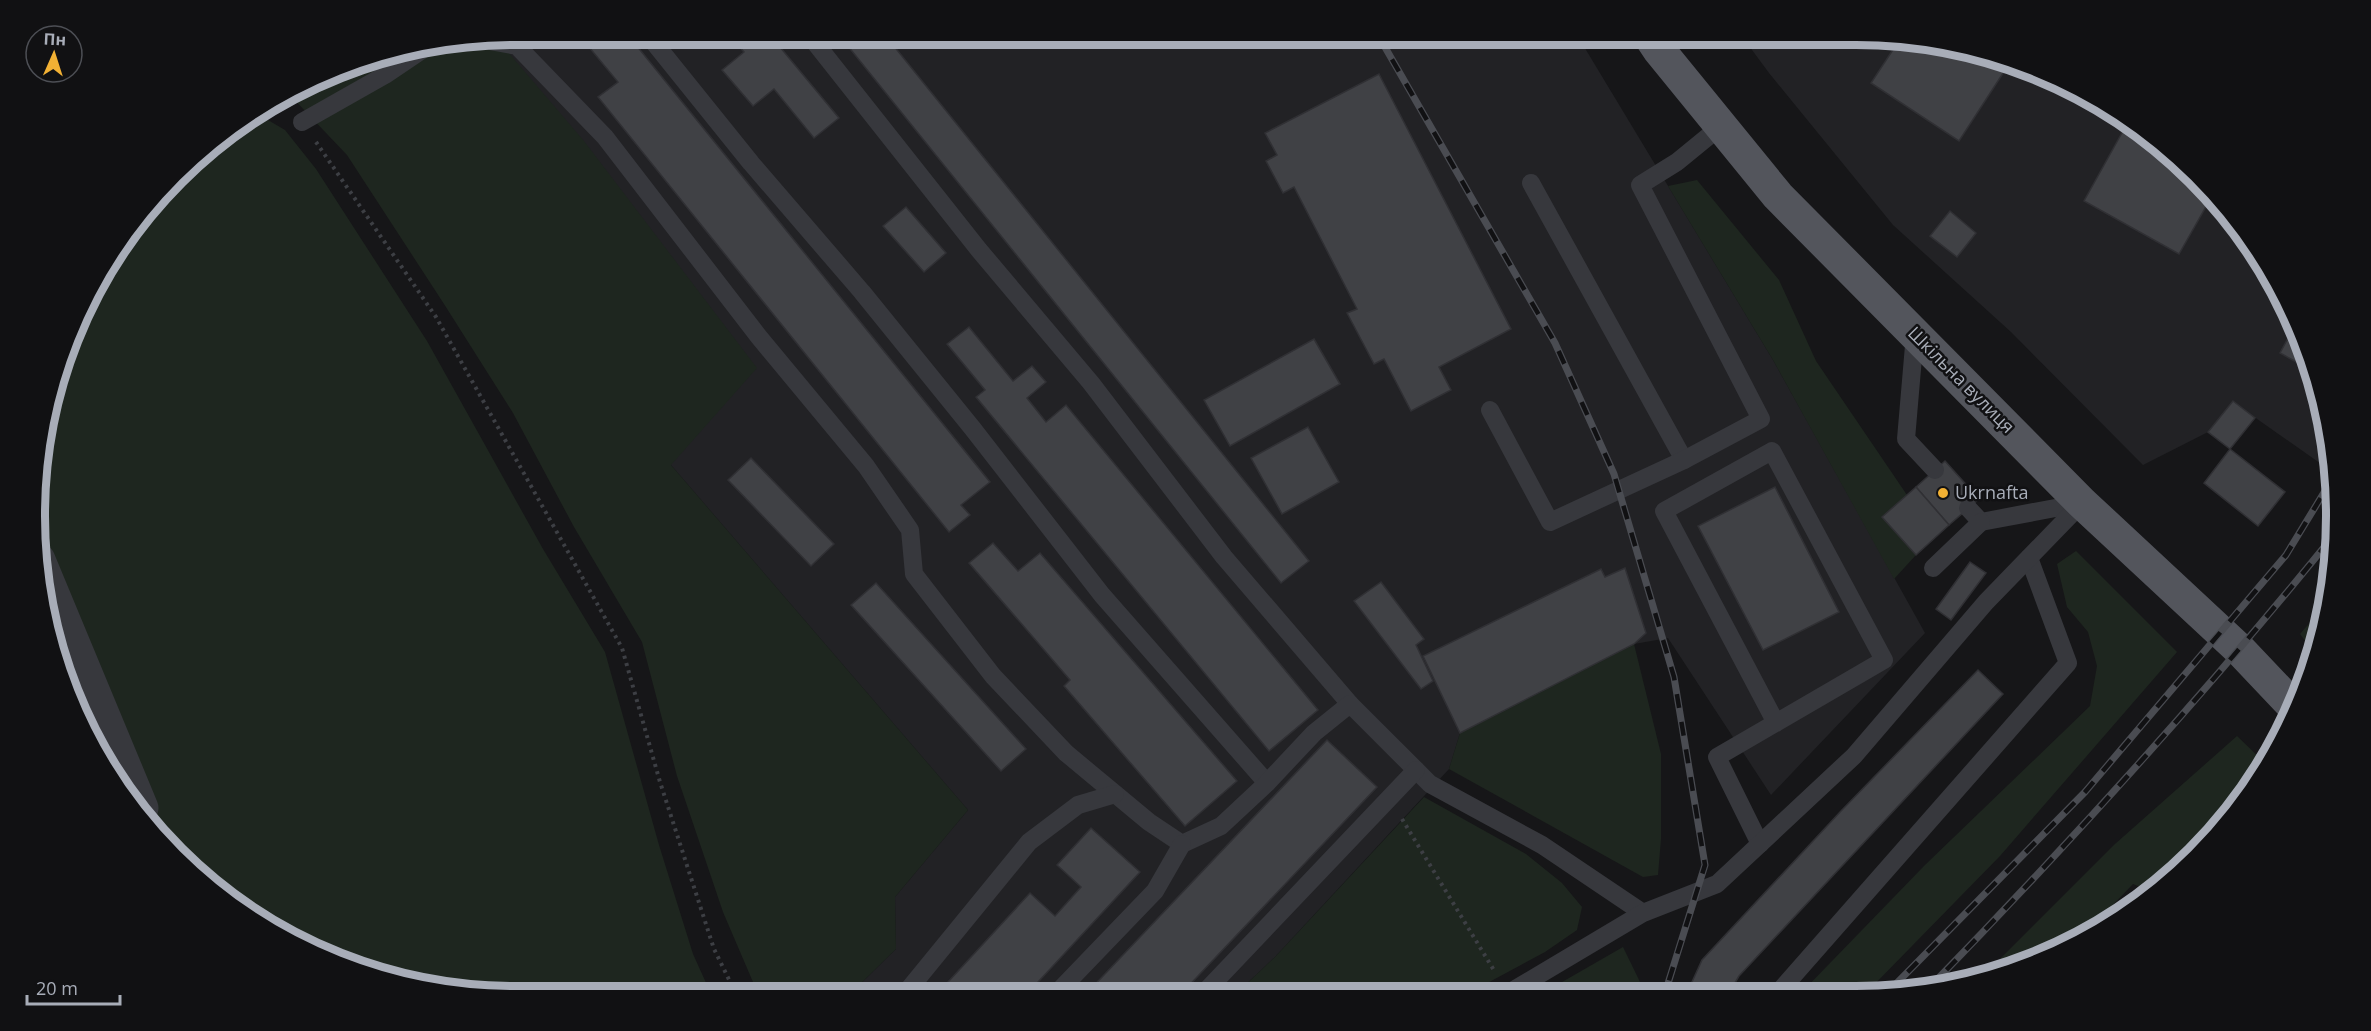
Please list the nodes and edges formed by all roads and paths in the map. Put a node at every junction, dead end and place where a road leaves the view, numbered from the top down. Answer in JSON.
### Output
{"nodes":[{"id":1,"x":512,"y":45,"type":"edge"},
{"id":2,"x":657,"y":45,"type":"edge"},
{"id":3,"x":818,"y":45,"type":"edge"},
{"id":4,"x":1657,"y":45,"type":"edge"},
{"id":5,"x":412,"y":57,"type":"edge"},
{"id":6,"x":283,"y":107,"type":"edge"},
{"id":7,"x":302,"y":122,"type":"junction"},
{"id":8,"x":1720,"y":126,"type":"junction"},
{"id":9,"x":1532,"y":183,"type":"dead end"},
{"id":10,"x":1915,"y":334,"type":"junction"},
{"id":11,"x":1490,"y":410,"type":"dead end"},
{"id":12,"x":1684,"y":460,"type":"junction"},
{"id":13,"x":1935,"y":470,"type":"dead end"},
{"id":14,"x":2082,"y":503,"type":"junction"},
{"id":15,"x":1968,"y":508,"type":"dead end"},
{"id":16,"x":1982,"y":522,"type":"junction"},
{"id":17,"x":2029,"y":558,"type":"junction"},
{"id":18,"x":1933,"y":568,"type":"dead end"},
{"id":19,"x":51,"y":589,"type":"edge"},
{"id":20,"x":2288,"y":701,"type":"edge"},
{"id":21,"x":1350,"y":704,"type":"junction"},
{"id":22,"x":1776,"y":723,"type":"junction"},
{"id":23,"x":1416,"y":770,"type":"junction"},
{"id":24,"x":1267,"y":783,"type":"junction"},
{"id":25,"x":136,"y":794,"type":"edge"},
{"id":26,"x":1115,"y":794,"type":"junction"},
{"id":27,"x":1389,"y":798,"type":"junction"},
{"id":28,"x":1182,"y":844,"type":"junction"},
{"id":29,"x":1760,"y":844,"type":"junction"},
{"id":30,"x":1643,"y":914,"type":"junction"},
{"id":31,"x":732,"y":986,"type":"edge"},
{"id":32,"x":911,"y":986,"type":"edge"},
{"id":33,"x":1064,"y":986,"type":"edge"},
{"id":34,"x":1211,"y":986,"type":"edge"},
{"id":35,"x":1503,"y":986,"type":"edge"},
{"id":36,"x":1519,"y":986,"type":"edge"},
{"id":37,"x":1784,"y":986,"type":"edge"}],
"edges":[{"from":1,"to":26,"type":"lane"},
{"from":2,"to":24,"type":"lane"},
{"from":3,"to":21,"type":"lane"},
{"from":4,"to":8,"type":"main road","name":"Шкільна вулиця"},
{"from":5,"to":7,"type":"lane"},
{"from":6,"to":7,"type":"path"},
{"from":7,"to":31,"type":"path"},
{"from":8,"to":10,"type":"main road","name":"Шкільна вулиця"},
{"from":8,"to":12,"type":"lane"},
{"from":9,"to":12,"type":"lane"},
{"from":10,"to":13,"type":"lane"},
{"from":10,"to":14,"type":"main road","name":"Шкільна вулиця"},
{"from":11,"to":12,"type":"lane"},
{"from":14,"to":16,"type":"lane"},
{"from":14,"to":17,"type":"lane"},
{"from":14,"to":20,"type":"main road","name":"Шкільна вулиця"},
{"from":15,"to":16,"type":"lane"},
{"from":16,"to":18,"type":"lane"},
{"from":17,"to":29,"type":"lane"},
{"from":17,"to":37,"type":"lane"},
{"from":19,"to":25,"type":"street"},
{"from":21,"to":23,"type":"lane"},
{"from":21,"to":24,"type":"lane"},
{"from":22,"to":22,"type":"lane"},
{"from":22,"to":29,"type":"lane"},
{"from":23,"to":27,"type":"lane"},
{"from":23,"to":30,"type":"lane"},
{"from":24,"to":28,"type":"lane"},
{"from":26,"to":28,"type":"lane"},
{"from":26,"to":32,"type":"lane"},
{"from":27,"to":34,"type":"lane"},
{"from":27,"to":35,"type":"path"},
{"from":28,"to":33,"type":"lane"},
{"from":29,"to":30,"type":"lane"},
{"from":30,"to":36,"type":"lane"}]}
